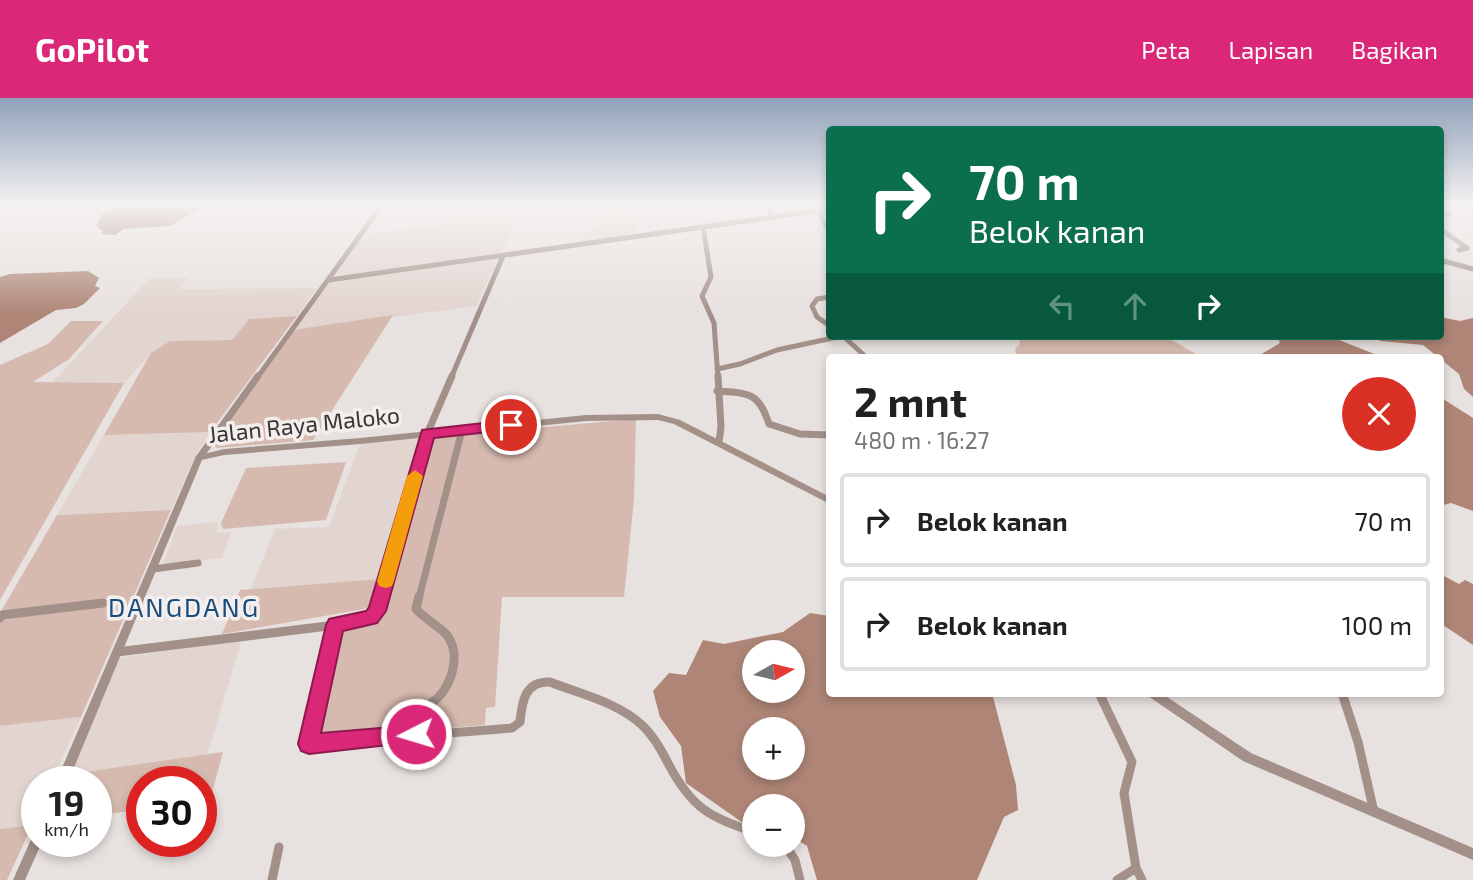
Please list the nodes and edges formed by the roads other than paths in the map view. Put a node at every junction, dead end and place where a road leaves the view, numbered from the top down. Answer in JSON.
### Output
{"nodes":[{"id":1,"x":356,"y":241,"type":"edge"},
{"id":2,"x":603,"y":241,"type":"edge"},
{"id":3,"x":705,"y":241,"type":"edge"},
{"id":4,"x":1457,"y":241,"type":"edge"},
{"id":5,"x":1459,"y":250,"type":"dead end"},
{"id":6,"x":503,"y":256,"type":"junction"},
{"id":7,"x":1444,"y":261,"type":"edge"},
{"id":8,"x":1473,"y":269,"type":"edge"},
{"id":9,"x":329,"y":280,"type":"junction"},
{"id":10,"x":826,"y":298,"type":"edge"},
{"id":11,"x":826,"y":323,"type":"edge"},
{"id":12,"x":826,"y":340,"type":"edge"},
{"id":13,"x":847,"y":340,"type":"edge"},
{"id":14,"x":863,"y":354,"type":"edge"},
{"id":15,"x":717,"y":369,"type":"junction"},
{"id":16,"x":717,"y":391,"type":"junction"},
{"id":17,"x":462,"y":430,"type":"junction"},
{"id":18,"x":427,"y":434,"type":"junction"},
{"id":19,"x":826,"y":435,"type":"edge"},
{"id":20,"x":719,"y":442,"type":"junction"},
{"id":21,"x":199,"y":457,"type":"junction"},
{"id":22,"x":826,"y":499,"type":"edge"},
{"id":23,"x":198,"y":563,"type":"dead end"},
{"id":24,"x":153,"y":569,"type":"junction"},
{"id":25,"x":103,"y":603,"type":"dead end"},
{"id":26,"x":0,"y":618,"type":"edge"},
{"id":27,"x":336,"y":625,"type":"junction"},
{"id":28,"x":117,"y":652,"type":"junction"},
{"id":29,"x":1101,"y":697,"type":"edge"},
{"id":30,"x":1158,"y":697,"type":"edge"},
{"id":31,"x":1343,"y":697,"type":"edge"},
{"id":32,"x":431,"y":703,"type":"dead end"},
{"id":33,"x":69,"y":766,"type":"edge"},
{"id":34,"x":1374,"y":812,"type":"junction"},
{"id":35,"x":742,"y":827,"type":"edge"},
{"id":36,"x":279,"y":847,"type":"dead end"},
{"id":37,"x":1473,"y":854,"type":"edge"},
{"id":38,"x":29,"y":857,"type":"edge"},
{"id":39,"x":793,"y":857,"type":"edge"},
{"id":40,"x":1136,"y":869,"type":"junction"},
{"id":41,"x":19,"y":880,"type":"edge"},
{"id":42,"x":272,"y":880,"type":"edge"},
{"id":43,"x":800,"y":880,"type":"edge"},
{"id":44,"x":1117,"y":880,"type":"edge"},
{"id":45,"x":1142,"y":880,"type":"edge"}],
"edges":[{"from":1,"to":9,"type":"street"},
{"from":2,"to":6,"type":"street"},
{"from":3,"to":15,"type":"street"},
{"from":4,"to":5,"type":"street"},
{"from":6,"to":9,"type":"street"},
{"from":6,"to":18,"type":"street"},
{"from":7,"to":8,"type":"street"},
{"from":9,"to":21,"type":"street"},
{"from":10,"to":11,"type":"street"},
{"from":12,"to":15,"type":"street"},
{"from":13,"to":14,"type":"street"},
{"from":15,"to":16,"type":"street"},
{"from":16,"to":19,"type":"street"},
{"from":16,"to":20,"type":"street"},
{"from":17,"to":18,"type":"street","name":"Jalan Raya Maloko"},
{"from":17,"to":20,"type":"street","name":"Jalan Raya Maloko"},
{"from":17,"to":32,"type":"street"},
{"from":18,"to":21,"type":"street","name":"Jalan Raya Maloko"},
{"from":18,"to":27,"type":"street"},
{"from":20,"to":22,"type":"street","name":"Jalan Raya Maloko"},
{"from":21,"to":24,"type":"street","name":"Jalan Raya Maloko"},
{"from":23,"to":24,"type":"street"},
{"from":24,"to":28,"type":"street","name":"Jalan Raya Maloko"},
{"from":25,"to":26,"type":"street"},
{"from":27,"to":28,"type":"street"},
{"from":27,"to":35,"type":"street"},
{"from":28,"to":33,"type":"street","name":"Jalan Raya Maloko"},
{"from":29,"to":40,"type":"street"},
{"from":30,"to":34,"type":"street"},
{"from":31,"to":34,"type":"street"},
{"from":34,"to":37,"type":"street"},
{"from":36,"to":42,"type":"street"},
{"from":38,"to":41,"type":"street"},
{"from":39,"to":43,"type":"street"},
{"from":40,"to":44,"type":"street"},
{"from":40,"to":45,"type":"street"}]}
